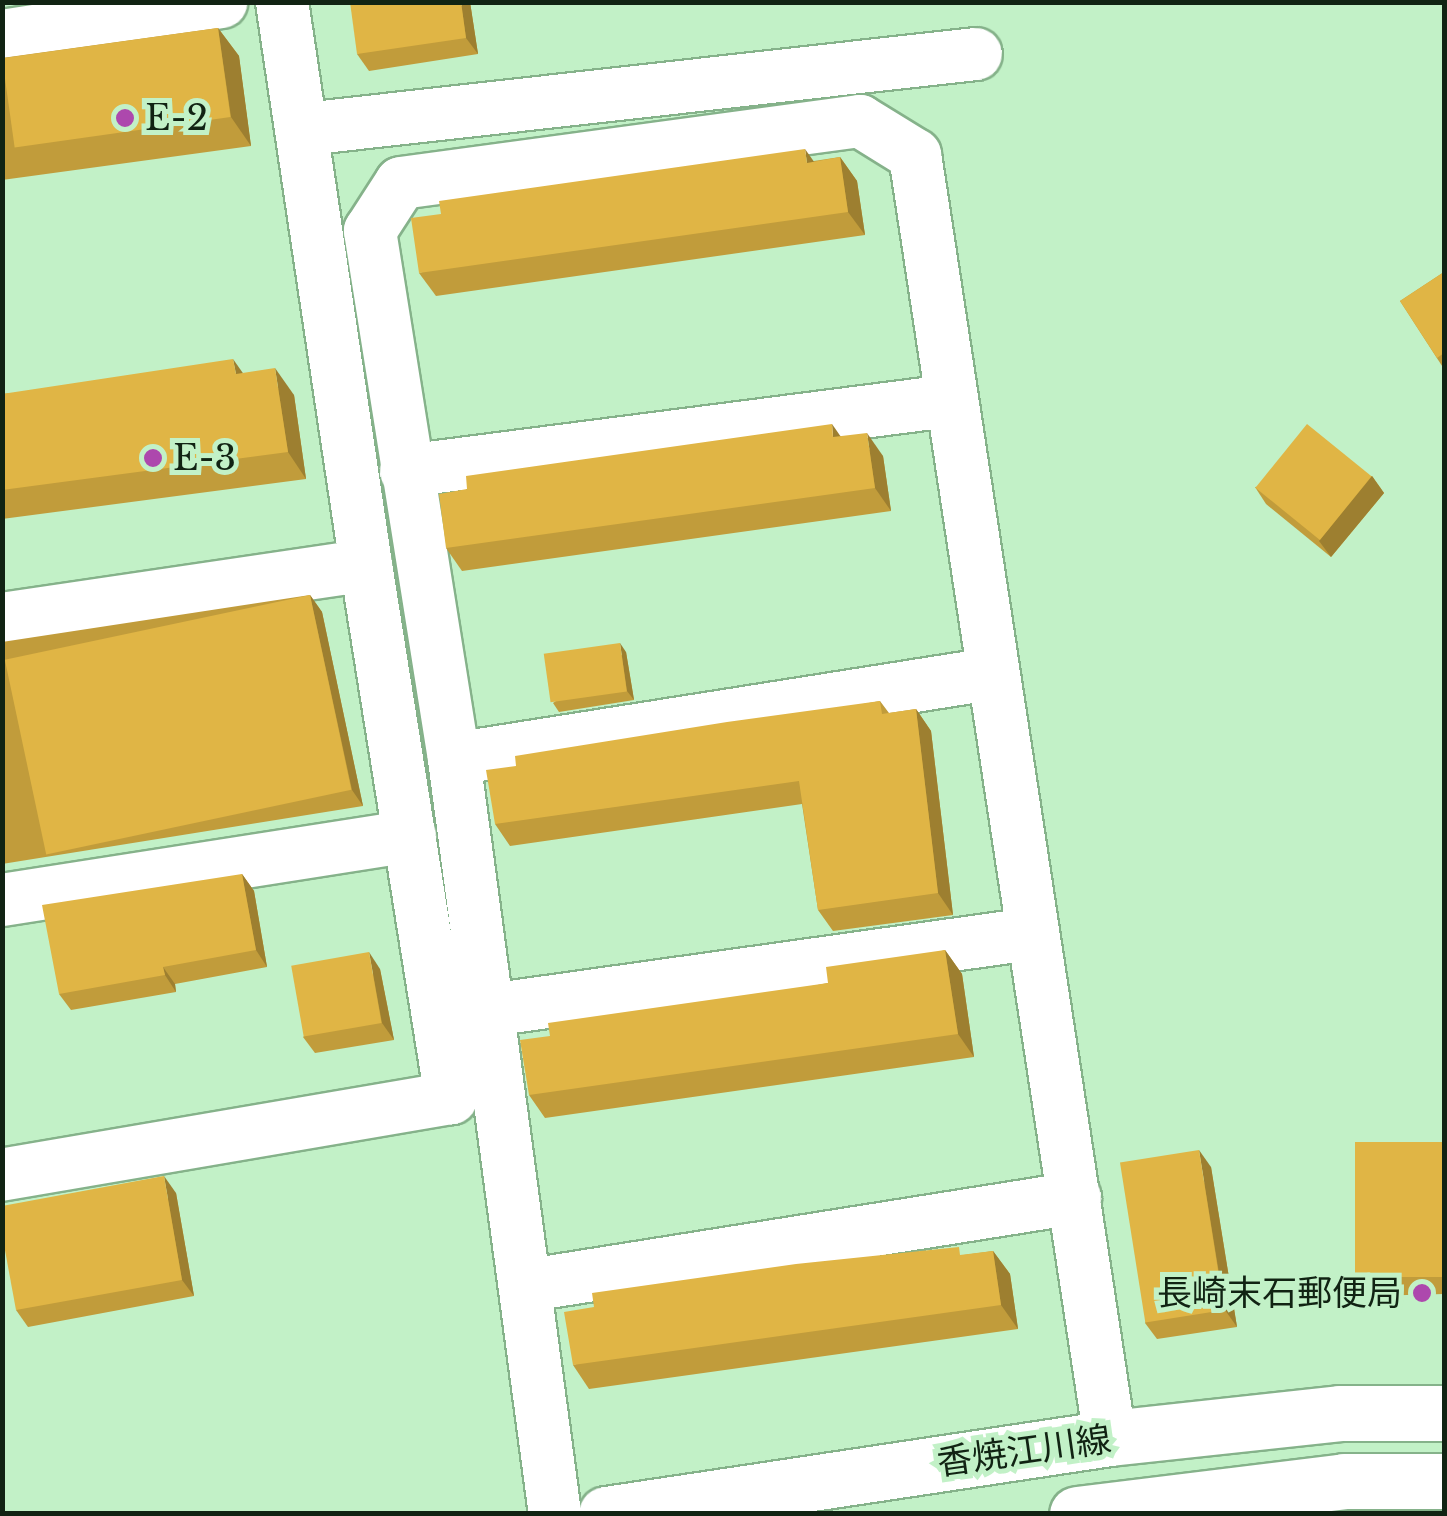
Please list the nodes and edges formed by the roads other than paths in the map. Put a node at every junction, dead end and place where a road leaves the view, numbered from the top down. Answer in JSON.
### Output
{"nodes":[{"id":1,"x":221,"y":2,"type":"edge"},
{"id":2,"x":282,"y":2,"type":"edge"},
{"id":3,"x":2,"y":36,"type":"edge"},
{"id":4,"x":976,"y":54,"type":"dead end"},
{"id":5,"x":305,"y":129,"type":"junction"},
{"id":6,"x":948,"y":401,"type":"junction"},
{"id":7,"x":406,"y":471,"type":"junction"},
{"id":8,"x":366,"y":565,"type":"junction"},
{"id":9,"x":2,"y":619,"type":"edge"},
{"id":10,"x":990,"y":674,"type":"junction"},
{"id":11,"x":454,"y":759,"type":"junction"},
{"id":12,"x":410,"y":836,"type":"junction"},
{"id":13,"x":2,"y":900,"type":"edge"},
{"id":14,"x":1030,"y":934,"type":"junction"},
{"id":15,"x":490,"y":1010,"type":"junction"},
{"id":16,"x":2,"y":1175,"type":"edge"},
{"id":17,"x":1075,"y":1198,"type":"junction"},
{"id":18,"x":530,"y":1286,"type":"junction"},
{"id":19,"x":1444,"y":1413,"type":"edge"},
{"id":20,"x":1110,"y":1438,"type":"junction"},
{"id":21,"x":1444,"y":1481,"type":"edge"},
{"id":22,"x":1343,"y":1497,"type":"edge"},
{"id":23,"x":556,"y":1514,"type":"edge"},
{"id":24,"x":606,"y":1514,"type":"edge"},
{"id":25,"x":1077,"y":1514,"type":"edge"}],
"edges":[{"from":1,"to":3,"type":"street"},
{"from":2,"to":5,"type":"street"},
{"from":4,"to":5,"type":"street"},
{"from":5,"to":8,"type":"street"},
{"from":6,"to":7,"type":"street"},
{"from":6,"to":7,"type":"street"},
{"from":6,"to":10,"type":"street"},
{"from":7,"to":11,"type":"street"},
{"from":8,"to":9,"type":"street"},
{"from":8,"to":12,"type":"street"},
{"from":10,"to":11,"type":"street"},
{"from":10,"to":14,"type":"street"},
{"from":11,"to":15,"type":"street"},
{"from":12,"to":13,"type":"street"},
{"from":12,"to":16,"type":"street"},
{"from":14,"to":15,"type":"street"},
{"from":14,"to":17,"type":"street"},
{"from":15,"to":18,"type":"street"},
{"from":17,"to":18,"type":"street"},
{"from":17,"to":20,"type":"street"},
{"from":18,"to":23,"type":"street"},
{"from":19,"to":20,"type":"main road","name":"香焼江川線"},
{"from":20,"to":24,"type":"main road","name":"香焼江川線"},
{"from":21,"to":22,"type":"main road","name":"香焼江川線"},
{"from":22,"to":25,"type":"main road","name":"香焼江川線"}]}
